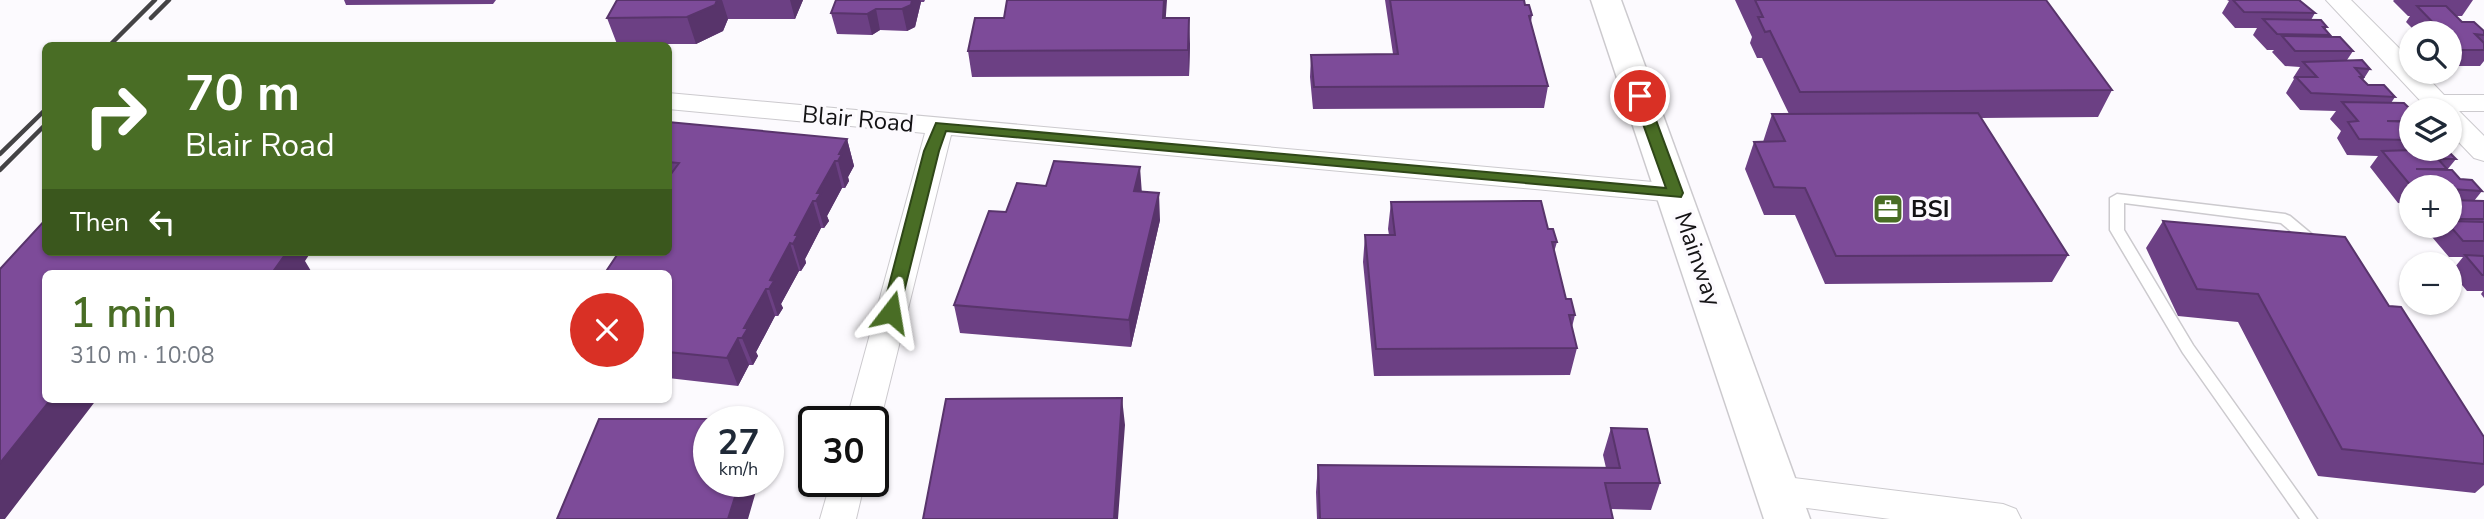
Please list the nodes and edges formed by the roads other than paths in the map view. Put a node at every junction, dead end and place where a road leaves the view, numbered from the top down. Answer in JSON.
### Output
{"nodes":[{"id":1,"x":1606,"y":0,"type":"edge"},
{"id":2,"x":2338,"y":0,"type":"edge"},
{"id":3,"x":2432,"y":98,"type":"edge"},
{"id":4,"x":672,"y":101,"type":"edge"},
{"id":5,"x":2484,"y":103,"type":"edge"},
{"id":6,"x":2462,"y":107,"type":"edge"},
{"id":7,"x":941,"y":126,"type":"junction"},
{"id":8,"x":2462,"y":129,"type":"edge"},
{"id":9,"x":2484,"y":152,"type":"edge"},
{"id":10,"x":1675,"y":193,"type":"junction"},
{"id":11,"x":2326,"y":253,"type":"edge"},
{"id":12,"x":867,"y":406,"type":"edge"},
{"id":13,"x":844,"y":497,"type":"edge"},
{"id":14,"x":1782,"y":504,"type":"edge"},
{"id":15,"x":838,"y":519,"type":"edge"},
{"id":16,"x":2003,"y":519,"type":"edge"},
{"id":17,"x":2309,"y":519,"type":"edge"}],
"edges":[{"from":1,"to":10,"type":"street","name":"Mainway"},
{"from":2,"to":3,"type":"street"},
{"from":4,"to":7,"type":"street","name":"Blair Road"},
{"from":5,"to":6,"type":"street"},
{"from":7,"to":10,"type":"street","name":"Blair Road"},
{"from":7,"to":12,"type":"street"},
{"from":8,"to":9,"type":"street"},
{"from":10,"to":14,"type":"street","name":"Mainway"},
{"from":11,"to":17,"type":"lane"},
{"from":13,"to":15,"type":"street"},
{"from":14,"to":16,"type":"street"}]}
